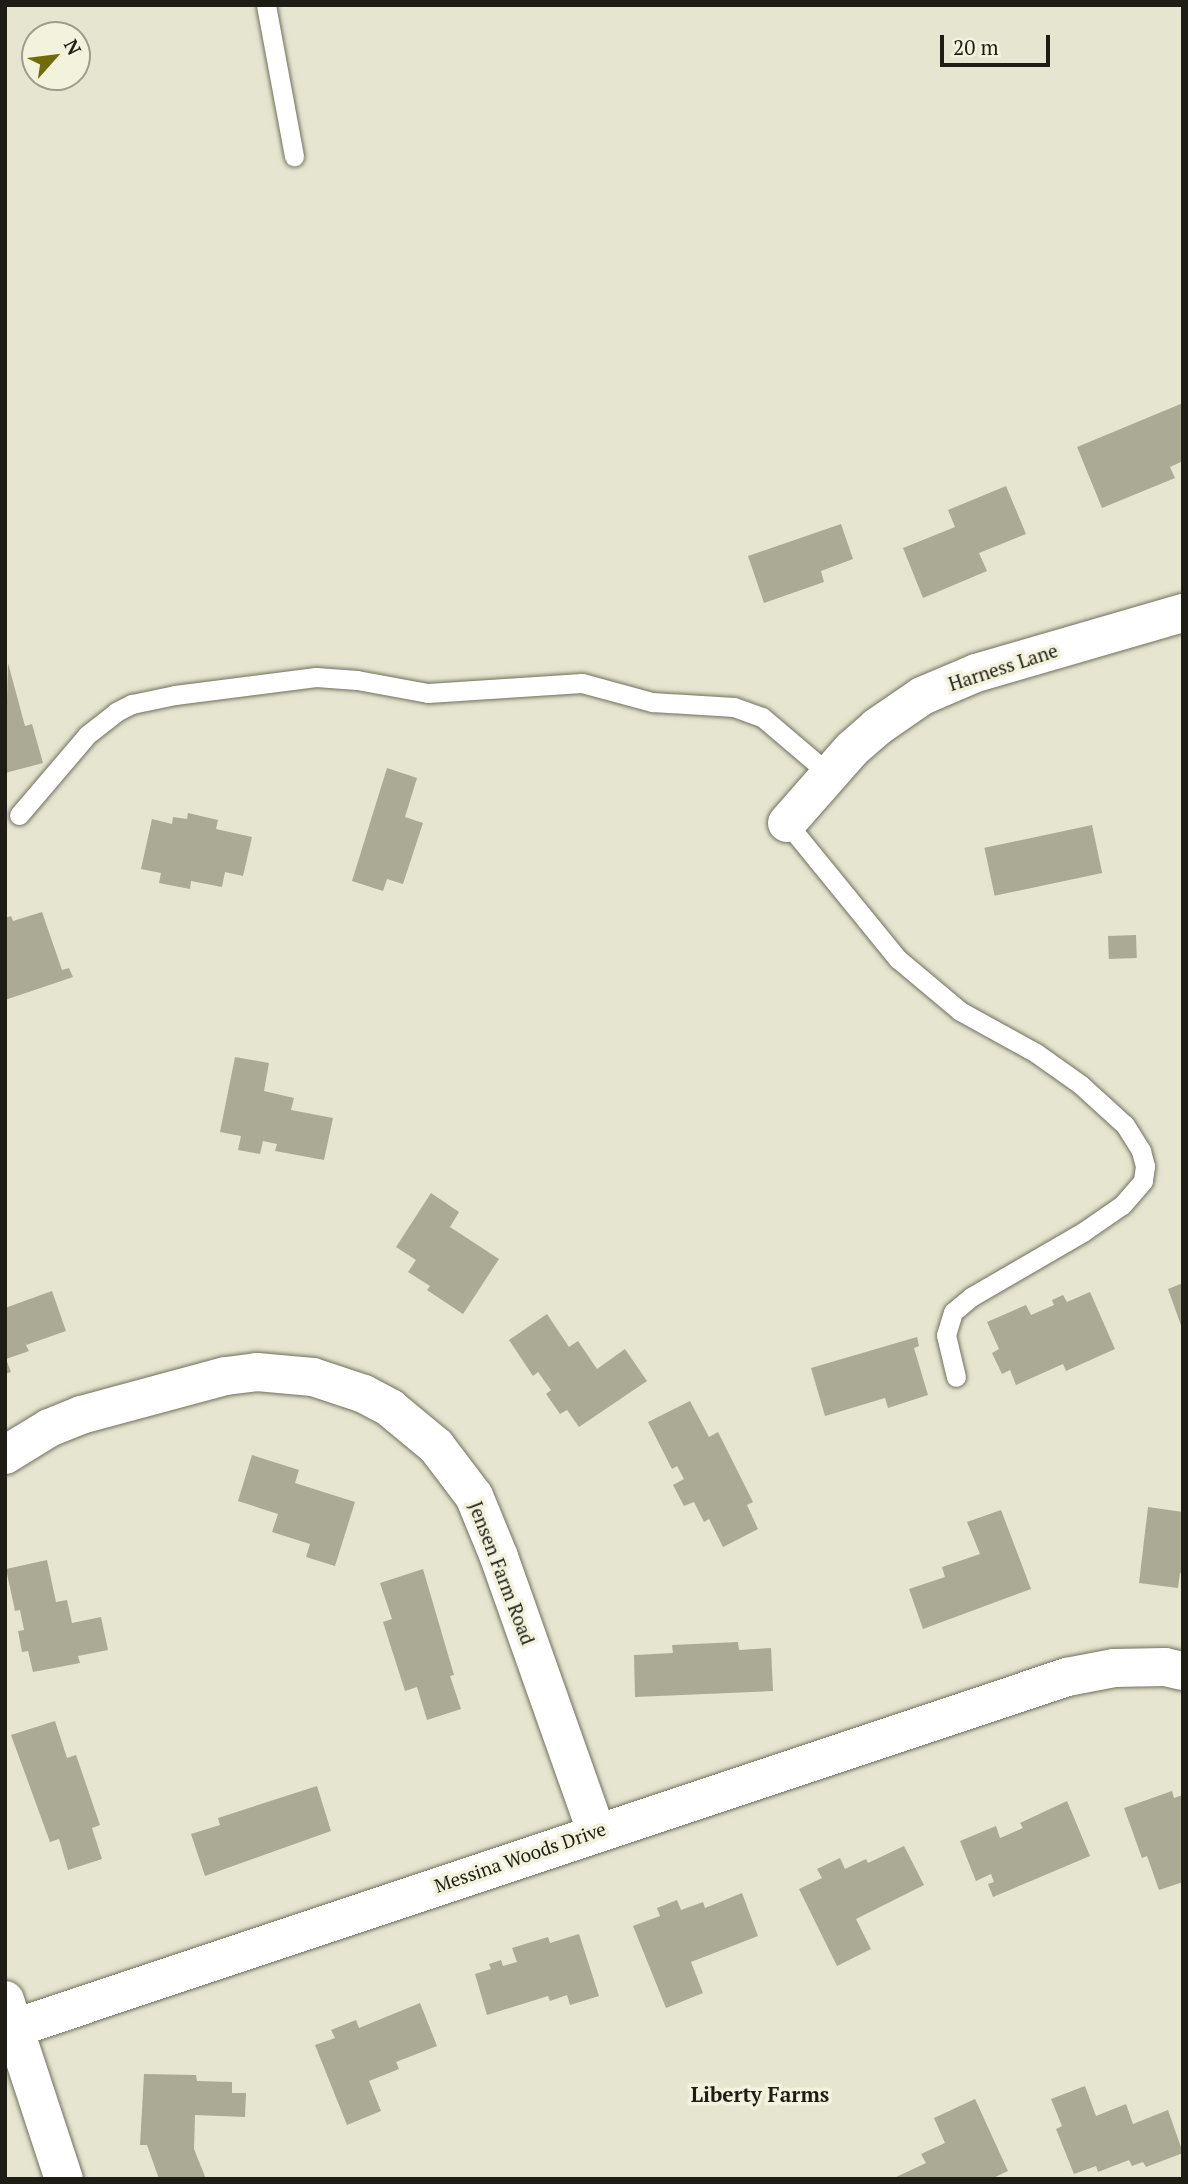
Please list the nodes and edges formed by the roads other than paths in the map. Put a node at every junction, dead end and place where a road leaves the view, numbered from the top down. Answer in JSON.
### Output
{"nodes":[{"id":1,"x":266,"y":5,"type":"edge"},
{"id":2,"x":294,"y":156,"type":"dead end"},
{"id":3,"x":1183,"y":613,"type":"edge"},
{"id":4,"x":828,"y":773,"type":"junction"},
{"id":5,"x":19,"y":815,"type":"dead end"},
{"id":6,"x":788,"y":823,"type":"joint"},
{"id":7,"x":956,"y":1377,"type":"dead end"},
{"id":8,"x":5,"y":1455,"type":"edge"},
{"id":9,"x":1183,"y":1671,"type":"edge"},
{"id":10,"x":596,"y":1831,"type":"junction"},
{"id":11,"x":10,"y":2014,"type":"edge"},
{"id":12,"x":64,"y":2179,"type":"edge"}],
"edges":[{"from":1,"to":2,"type":"lane"},
{"from":3,"to":4,"type":"street","name":"Harness Lane"},
{"from":4,"to":5,"type":"lane"},
{"from":4,"to":6,"type":"street","name":"Harness Lane"},
{"from":6,"to":7,"type":"lane"},
{"from":8,"to":10,"type":"street","name":"Jensen Farm Road"},
{"from":9,"to":10,"type":"street","name":"Messina Woods Drive"},
{"from":10,"to":11,"type":"street","name":"Messina Woods Drive"},
{"from":11,"to":12,"type":"street","name":"Messina Woods Drive"}]}
